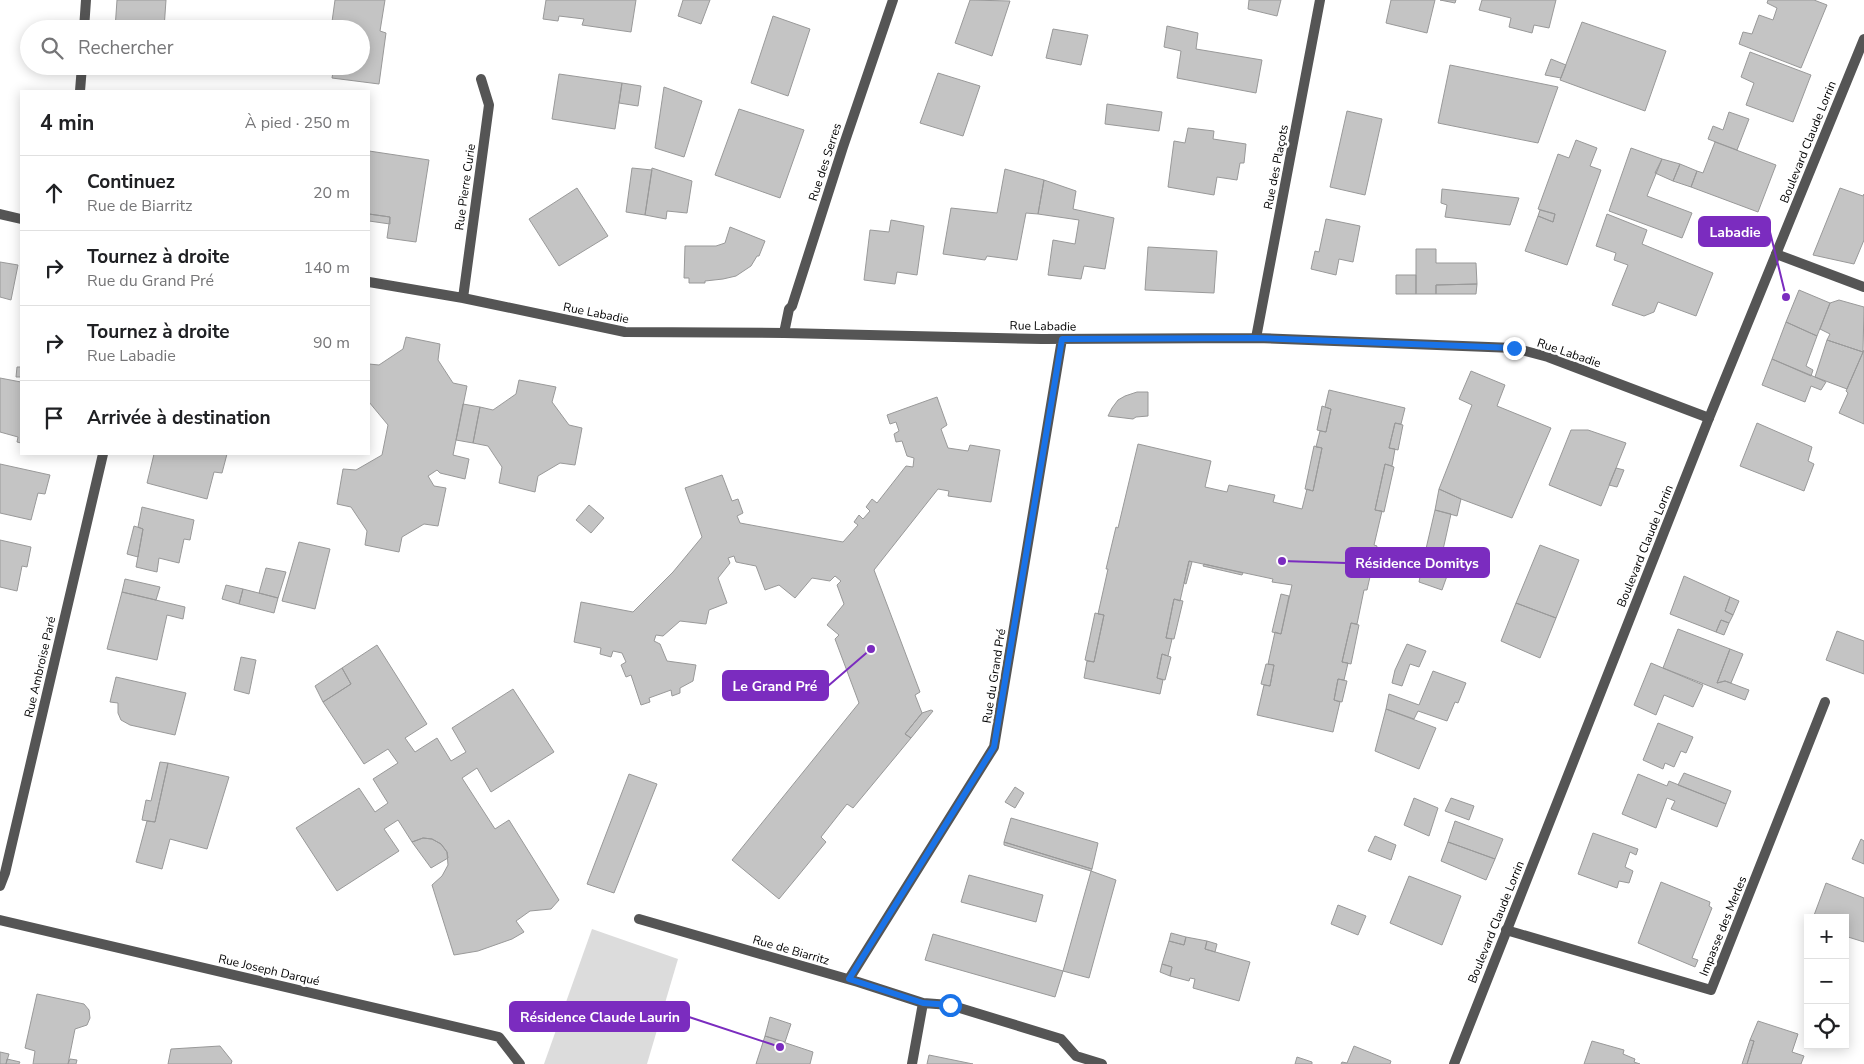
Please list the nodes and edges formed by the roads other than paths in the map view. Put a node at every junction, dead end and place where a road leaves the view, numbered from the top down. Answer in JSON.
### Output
{"nodes":[{"id":1,"x":86,"y":0,"type":"edge"},
{"id":2,"x":893,"y":0,"type":"edge"},
{"id":3,"x":1320,"y":0,"type":"edge"},
{"id":4,"x":85,"y":20,"type":"edge"},
{"id":5,"x":1864,"y":39,"type":"edge"},
{"id":6,"x":81,"y":75,"type":"edge"},
{"id":7,"x":481,"y":79,"type":"dead end"},
{"id":8,"x":80,"y":90,"type":"edge"},
{"id":9,"x":0,"y":214,"type":"edge"},
{"id":10,"x":20,"y":219,"type":"edge"},
{"id":11,"x":1776,"y":254,"type":"junction"},
{"id":12,"x":370,"y":282,"type":"edge"},
{"id":13,"x":1864,"y":287,"type":"edge"},
{"id":14,"x":463,"y":298,"type":"junction"},
{"id":15,"x":784,"y":333,"type":"junction"},
{"id":16,"x":1256,"y":338,"type":"junction"},
{"id":17,"x":1062,"y":339,"type":"junction"},
{"id":18,"x":1709,"y":418,"type":"junction"},
{"id":19,"x":103,"y":455,"type":"edge"},
{"id":20,"x":1825,"y":702,"type":"dead end"},
{"id":21,"x":0,"y":886,"type":"edge"},
{"id":22,"x":639,"y":919,"type":"dead end"},
{"id":23,"x":0,"y":920,"type":"edge"},
{"id":24,"x":1506,"y":930,"type":"junction"},
{"id":25,"x":849,"y":979,"type":"junction"},
{"id":26,"x":923,"y":1003,"type":"junction"},
{"id":27,"x":520,"y":1064,"type":"edge"},
{"id":28,"x":912,"y":1064,"type":"edge"},
{"id":29,"x":1102,"y":1064,"type":"edge"},
{"id":30,"x":1454,"y":1064,"type":"edge"}],
"edges":[{"from":1,"to":4,"type":"street"},
{"from":2,"to":15,"type":"street","name":"Rue des Serres"},
{"from":3,"to":16,"type":"street","name":"Rue des Plaçots"},
{"from":5,"to":11,"type":"street","name":"Boulevard Claude Lorrin"},
{"from":6,"to":8,"type":"street"},
{"from":7,"to":14,"type":"street","name":"Rue Pierre Curie"},
{"from":9,"to":10,"type":"street"},
{"from":11,"to":13,"type":"street"},
{"from":11,"to":18,"type":"street","name":"Boulevard Claude Lorrin"},
{"from":12,"to":14,"type":"street","name":"Rue Labadie"},
{"from":14,"to":15,"type":"street","name":"Rue Labadie"},
{"from":15,"to":17,"type":"street","name":"Rue Labadie"},
{"from":16,"to":17,"type":"street","name":"Rue Labadie"},
{"from":16,"to":18,"type":"street","name":"Rue Labadie"},
{"from":17,"to":25,"type":"street","name":"Rue du Grand Pré"},
{"from":18,"to":24,"type":"street","name":"Boulevard Claude Lorrin"},
{"from":19,"to":21,"type":"street","name":"Rue Ambroise Paré"},
{"from":20,"to":24,"type":"street","name":"Impasse des Merles"},
{"from":22,"to":25,"type":"street","name":"Rue de Biarritz"},
{"from":23,"to":27,"type":"street","name":"Rue Joseph Darqué"},
{"from":24,"to":30,"type":"street","name":"Boulevard Claude Lorrin"},
{"from":25,"to":26,"type":"street","name":"Rue de Biarritz"},
{"from":26,"to":28,"type":"street"},
{"from":26,"to":29,"type":"street","name":"Rue de Biarritz"}]}
